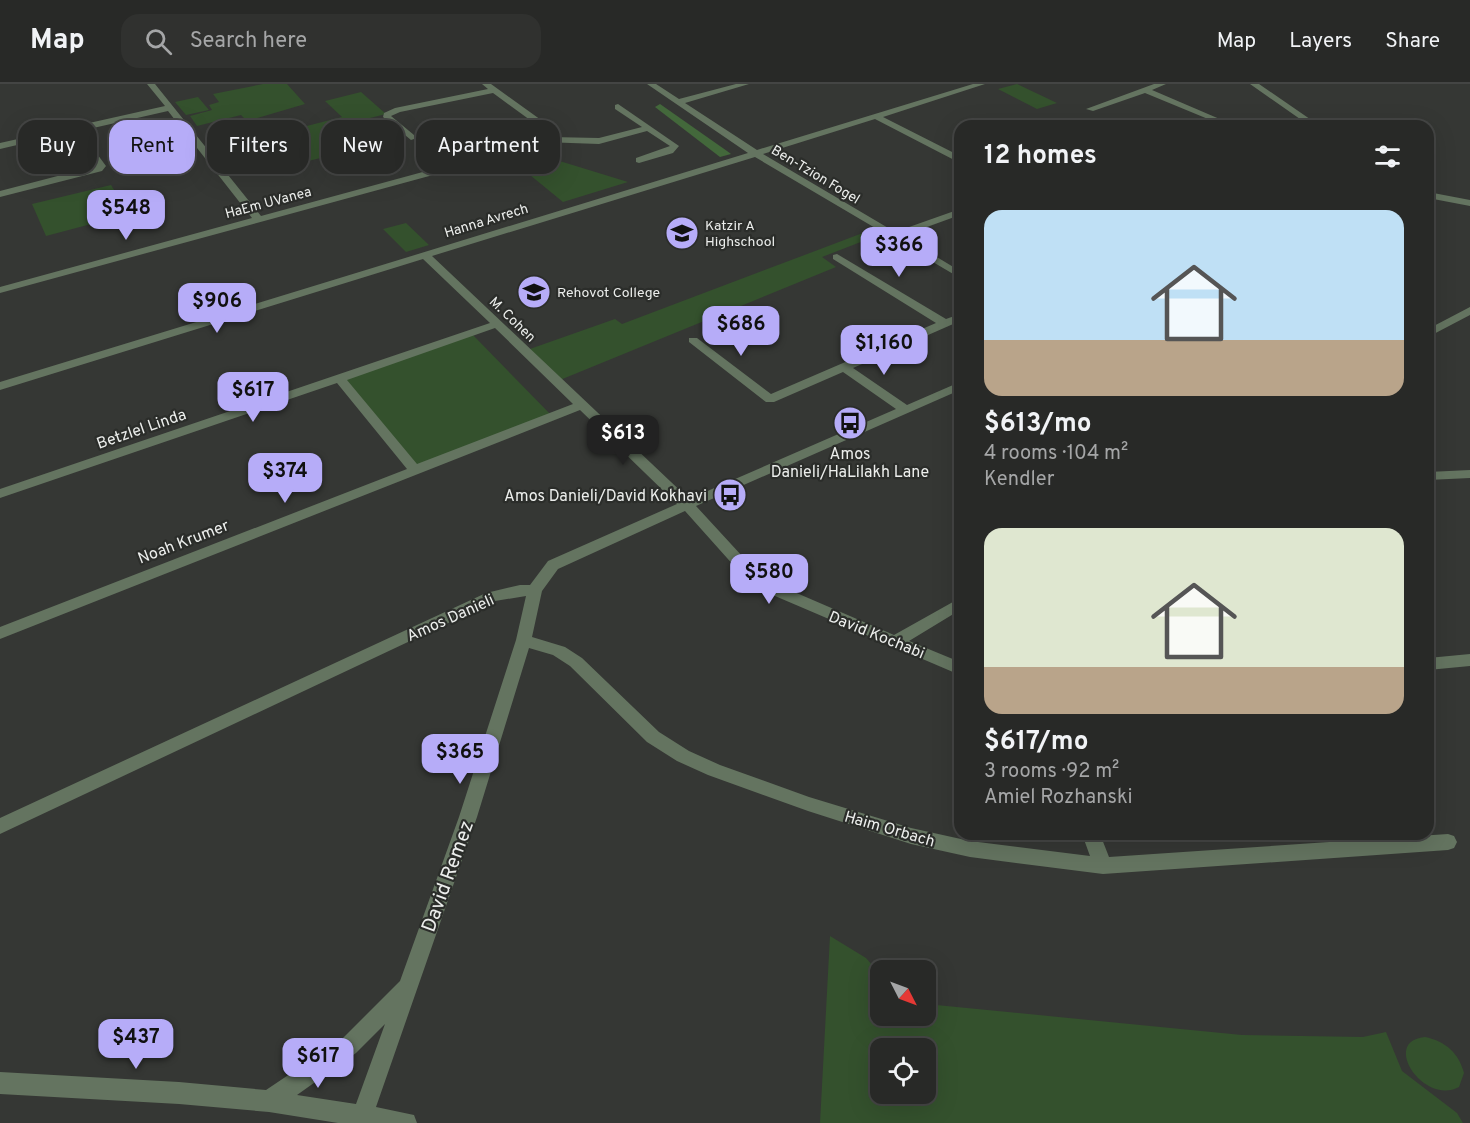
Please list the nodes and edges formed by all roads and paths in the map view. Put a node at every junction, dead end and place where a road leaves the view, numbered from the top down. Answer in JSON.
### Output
{"nodes":[{"id":1,"x":151,"y":84,"type":"edge"},
{"id":2,"x":486,"y":84,"type":"edge"},
{"id":3,"x":651,"y":84,"type":"edge"},
{"id":4,"x":745,"y":84,"type":"edge"},
{"id":5,"x":978,"y":84,"type":"edge"},
{"id":6,"x":1162,"y":84,"type":"edge"},
{"id":7,"x":1254,"y":84,"type":"edge"},
{"id":8,"x":495,"y":90,"type":"junction"},
{"id":9,"x":1145,"y":90,"type":"junction"},
{"id":10,"x":678,"y":102,"type":"junction"},
{"id":11,"x":618,"y":107,"type":"dead end"},
{"id":12,"x":170,"y":108,"type":"junction"},
{"id":13,"x":1090,"y":109,"type":"dead end"},
{"id":14,"x":875,"y":116,"type":"junction"},
{"id":15,"x":536,"y":120,"type":"edge"},
{"id":16,"x":1218,"y":120,"type":"edge"},
{"id":17,"x":1307,"y":120,"type":"edge"},
{"id":18,"x":97,"y":124,"type":"edge"},
{"id":19,"x":649,"y":128,"type":"junction"},
{"id":20,"x":411,"y":137,"type":"dead end"},
{"id":21,"x":560,"y":140,"type":"edge"},
{"id":22,"x":18,"y":142,"type":"edge"},
{"id":23,"x":0,"y":146,"type":"edge"},
{"id":24,"x":755,"y":153,"type":"junction"},
{"id":25,"x":954,"y":157,"type":"edge"},
{"id":26,"x":639,"y":160,"type":"dead end"},
{"id":27,"x":79,"y":174,"type":"edge"},
{"id":28,"x":427,"y":174,"type":"edge"},
{"id":29,"x":0,"y":194,"type":"edge"},
{"id":30,"x":1434,"y":197,"type":"edge"},
{"id":31,"x":1470,"y":202,"type":"edge"},
{"id":32,"x":954,"y":214,"type":"edge"},
{"id":33,"x":259,"y":220,"type":"junction"},
{"id":34,"x":894,"y":236,"type":"junction"},
{"id":35,"x":425,"y":255,"type":"junction"},
{"id":36,"x":837,"y":257,"type":"dead end"},
{"id":37,"x":954,"y":271,"type":"edge"},
{"id":38,"x":0,"y":290,"type":"edge"},
{"id":39,"x":1470,"y":310,"type":"edge"},
{"id":40,"x":954,"y":319,"type":"edge"},
{"id":41,"x":944,"y":323,"type":"junction"},
{"id":42,"x":497,"y":324,"type":"junction"},
{"id":43,"x":1434,"y":331,"type":"edge"},
{"id":44,"x":693,"y":340,"type":"dead end"},
{"id":45,"x":844,"y":367,"type":"junction"},
{"id":46,"x":339,"y":378,"type":"junction"},
{"id":47,"x":0,"y":386,"type":"edge"},
{"id":48,"x":954,"y":389,"type":"edge"},
{"id":49,"x":581,"y":405,"type":"junction"},
{"id":50,"x":906,"y":410,"type":"junction"},
{"id":51,"x":414,"y":470,"type":"junction"},
{"id":52,"x":1470,"y":474,"type":"edge"},
{"id":53,"x":1434,"y":476,"type":"edge"},
{"id":54,"x":0,"y":494,"type":"edge"},
{"id":55,"x":687,"y":505,"type":"junction"},
{"id":56,"x":535,"y":591,"type":"junction"},
{"id":57,"x":954,"y":607,"type":"edge"},
{"id":58,"x":0,"y":633,"type":"edge"},
{"id":59,"x":524,"y":640,"type":"junction"},
{"id":60,"x":895,"y":642,"type":"junction"},
{"id":61,"x":1470,"y":660,"type":"edge"},
{"id":62,"x":1434,"y":663,"type":"edge"},
{"id":63,"x":954,"y":667,"type":"edge"},
{"id":64,"x":0,"y":826,"type":"edge"},
{"id":65,"x":1093,"y":840,"type":"edge"},
{"id":66,"x":1448,"y":842,"type":"dead end"},
{"id":67,"x":1103,"y":866,"type":"junction"},
{"id":68,"x":408,"y":985,"type":"junction"},
{"id":69,"x":0,"y":1083,"type":"edge"},
{"id":70,"x":268,"y":1101,"type":"junction"},
{"id":71,"x":361,"y":1119,"type":"edge"},
{"id":72,"x":406,"y":1123,"type":"edge"}],
"edges":[{"from":1,"to":12,"type":"street"},
{"from":2,"to":8,"type":"street"},
{"from":3,"to":10,"type":"street","name":"Ben-Tzion Fogel"},
{"from":4,"to":10,"type":"street"},
{"from":5,"to":14,"type":"street","name":"Hanna Avrech"},
{"from":6,"to":9,"type":"street"},
{"from":7,"to":17,"type":"street"},
{"from":8,"to":15,"type":"street"},
{"from":8,"to":20,"type":"street"},
{"from":9,"to":13,"type":"street"},
{"from":9,"to":16,"type":"street"},
{"from":10,"to":24,"type":"street","name":"Ben-Tzion Fogel"},
{"from":11,"to":19,"type":"street"},
{"from":12,"to":18,"type":"street"},
{"from":12,"to":33,"type":"street"},
{"from":14,"to":24,"type":"street","name":"Hanna Avrech"},
{"from":14,"to":25,"type":"street"},
{"from":19,"to":21,"type":"street"},
{"from":19,"to":26,"type":"street"},
{"from":22,"to":23,"type":"street"},
{"from":24,"to":34,"type":"street","name":"Ben-Tzion Fogel"},
{"from":24,"to":35,"type":"street","name":"Hanna Avrech"},
{"from":27,"to":29,"type":"street"},
{"from":28,"to":33,"type":"street","name":"HaEm UVanea"},
{"from":30,"to":31,"type":"street"},
{"from":32,"to":34,"type":"street"},
{"from":33,"to":38,"type":"street","name":"HaEm UVanea"},
{"from":34,"to":37,"type":"street","name":"Ben-Tzion Fogel"},
{"from":35,"to":42,"type":"street","name":"M. Cohen"},
{"from":35,"to":47,"type":"street","name":"Hanna Avrech"},
{"from":36,"to":41,"type":"street"},
{"from":39,"to":43,"type":"street"},
{"from":40,"to":41,"type":"street"},
{"from":41,"to":45,"type":"street"},
{"from":42,"to":46,"type":"street","name":"Betzlel Linda"},
{"from":42,"to":49,"type":"street","name":"M. Cohen"},
{"from":44,"to":45,"type":"street"},
{"from":45,"to":50,"type":"street"},
{"from":46,"to":51,"type":"street"},
{"from":46,"to":54,"type":"street","name":"Betzlel Linda"},
{"from":48,"to":50,"type":"street"},
{"from":49,"to":51,"type":"street","name":"Noah Krumer"},
{"from":49,"to":55,"type":"street","name":"M. Cohen"},
{"from":50,"to":55,"type":"street"},
{"from":51,"to":58,"type":"street","name":"Noah Krumer"},
{"from":52,"to":53,"type":"street"},
{"from":55,"to":56,"type":"street"},
{"from":55,"to":60,"type":"street","name":"David Kochabi"},
{"from":56,"to":59,"type":"street","name":"David Remez"},
{"from":56,"to":64,"type":"street","name":"Amos Danieli"},
{"from":57,"to":60,"type":"street"},
{"from":59,"to":67,"type":"street","name":"Haim Orbach"},
{"from":59,"to":68,"type":"street","name":"David Remez"},
{"from":60,"to":63,"type":"street","name":"David Kochabi"},
{"from":61,"to":62,"type":"street"},
{"from":65,"to":67,"type":"street"},
{"from":66,"to":67,"type":"street","name":"Haim Orbach"},
{"from":68,"to":70,"type":"street"},
{"from":68,"to":71,"type":"street","name":"David Remez"},
{"from":69,"to":70,"type":"street"},
{"from":70,"to":71,"type":"street"},
{"from":71,"to":72,"type":"street"}]}
